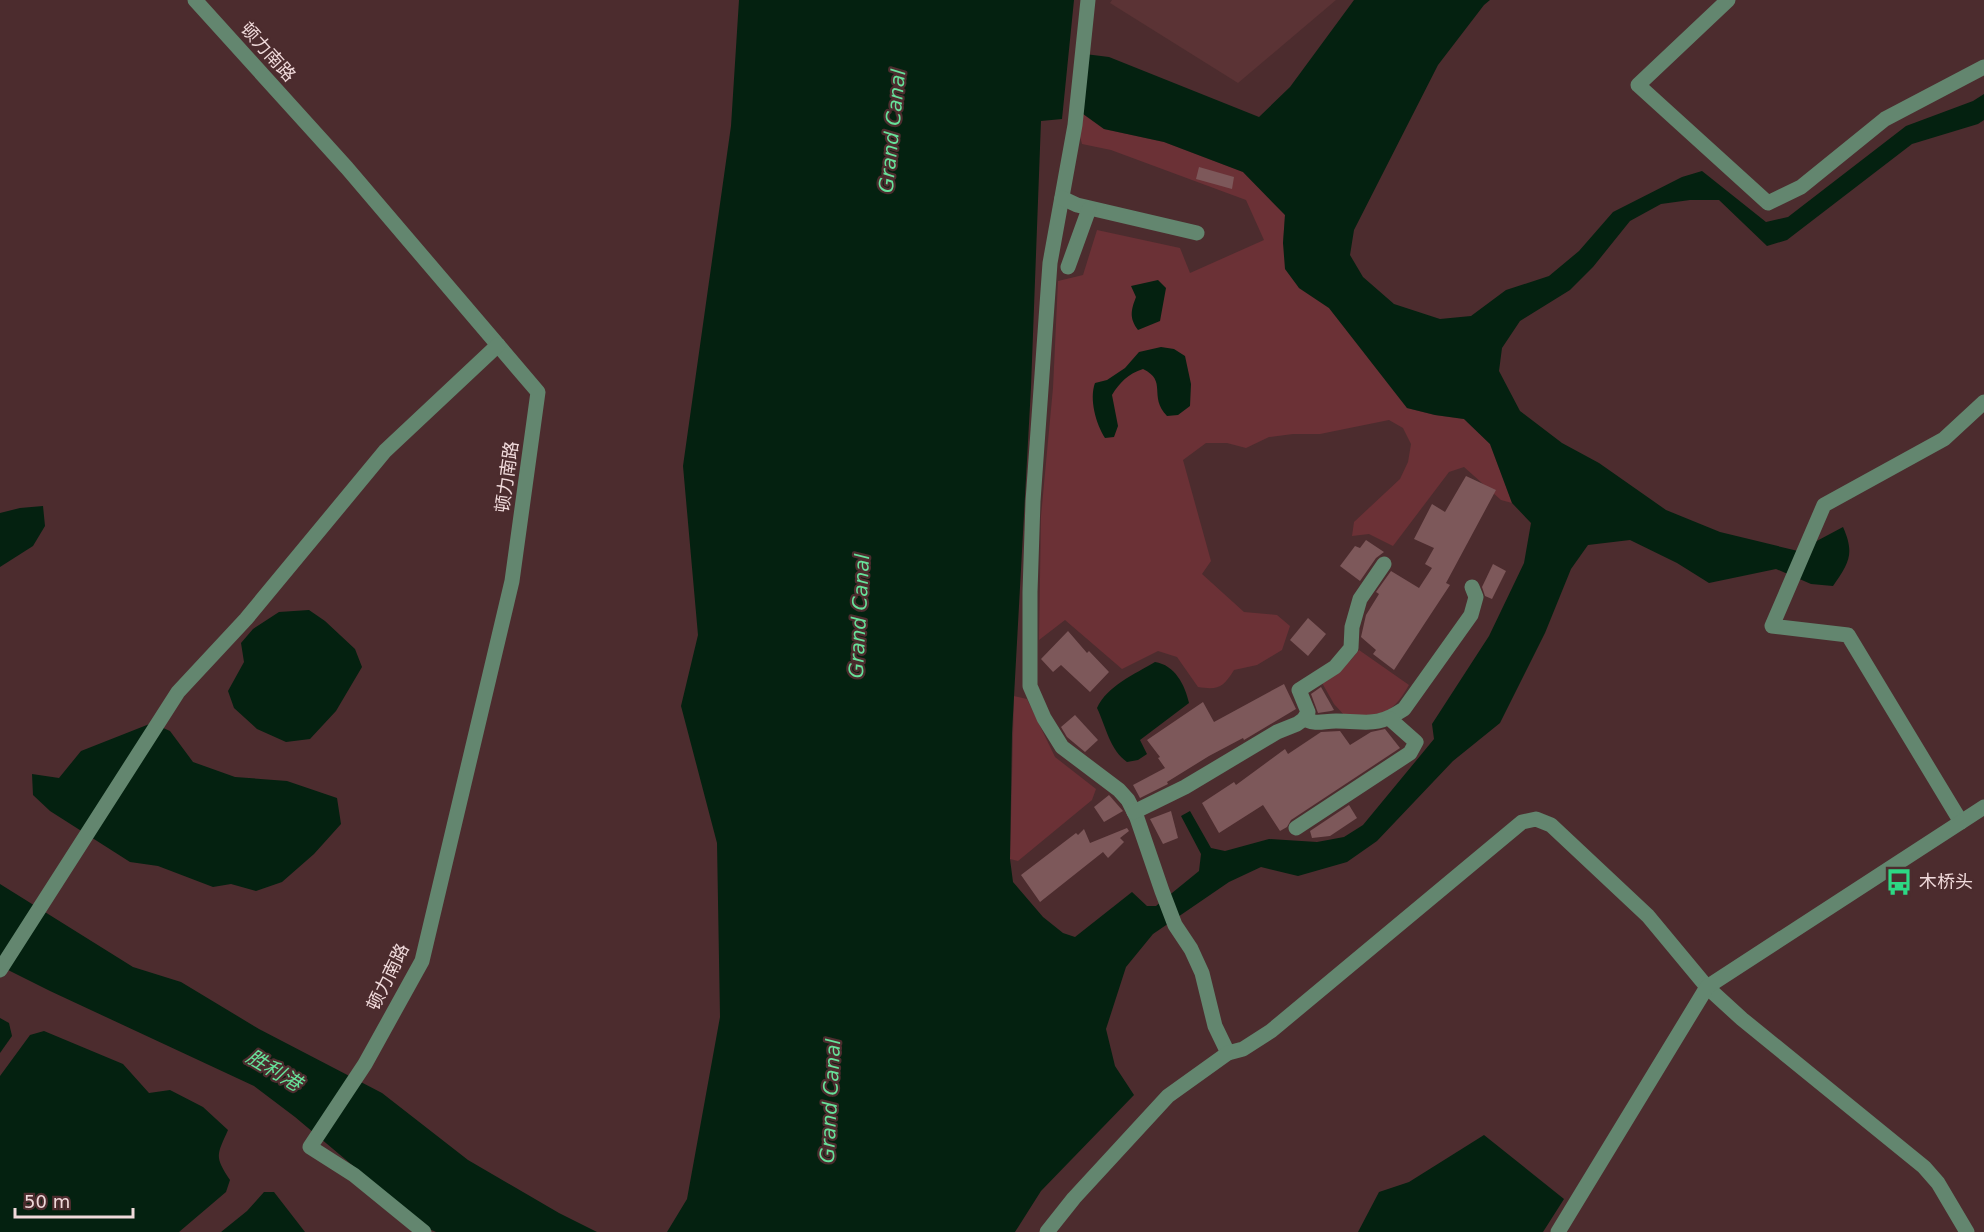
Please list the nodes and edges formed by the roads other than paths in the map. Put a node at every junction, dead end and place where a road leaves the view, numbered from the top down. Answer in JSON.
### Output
{"nodes":[{"id":1,"x":195,"y":0,"type":"edge"},
{"id":2,"x":1088,"y":0,"type":"edge"},
{"id":3,"x":1728,"y":0,"type":"edge"},
{"id":4,"x":1984,"y":67,"type":"edge"},
{"id":5,"x":1062,"y":198,"type":"junction"},
{"id":6,"x":1089,"y":209,"type":"junction"},
{"id":7,"x":1197,"y":233,"type":"dead end"},
{"id":8,"x":1068,"y":267,"type":"dead end"},
{"id":9,"x":498,"y":345,"type":"junction"},
{"id":10,"x":1984,"y":402,"type":"edge"},
{"id":11,"x":1384,"y":564,"type":"dead end"},
{"id":12,"x":1472,"y":587,"type":"dead end"},
{"id":13,"x":1304,"y":719,"type":"junction"},
{"id":14,"x":1390,"y":719,"type":"junction"},
{"id":15,"x":1984,"y":807,"type":"edge"},
{"id":16,"x":1134,"y":812,"type":"junction"},
{"id":17,"x":1961,"y":822,"type":"junction"},
{"id":18,"x":1296,"y":828,"type":"dead end"},
{"id":19,"x":0,"y":970,"type":"edge"},
{"id":20,"x":1707,"y":987,"type":"junction"},
{"id":21,"x":1228,"y":1053,"type":"junction"},
{"id":22,"x":424,"y":1232,"type":"edge"},
{"id":23,"x":1047,"y":1232,"type":"edge"},
{"id":24,"x":1558,"y":1232,"type":"edge"},
{"id":25,"x":1967,"y":1232,"type":"edge"}],
"edges":[{"from":1,"to":9,"type":"street","name":"顿力南路"},
{"from":2,"to":5,"type":"street"},
{"from":3,"to":4,"type":"street"},
{"from":5,"to":6,"type":"street"},
{"from":5,"to":16,"type":"street"},
{"from":6,"to":7,"type":"street"},
{"from":6,"to":8,"type":"street"},
{"from":9,"to":19,"type":"street"},
{"from":9,"to":22,"type":"street","name":"顿力南路"},
{"from":10,"to":17,"type":"street"},
{"from":11,"to":13,"type":"street"},
{"from":12,"to":14,"type":"street"},
{"from":13,"to":14,"type":"street"},
{"from":13,"to":16,"type":"street"},
{"from":14,"to":18,"type":"street"},
{"from":15,"to":17,"type":"street"},
{"from":16,"to":21,"type":"street"},
{"from":17,"to":20,"type":"street"},
{"from":20,"to":21,"type":"street"},
{"from":20,"to":24,"type":"street"},
{"from":20,"to":25,"type":"street"},
{"from":21,"to":23,"type":"street"}]}
